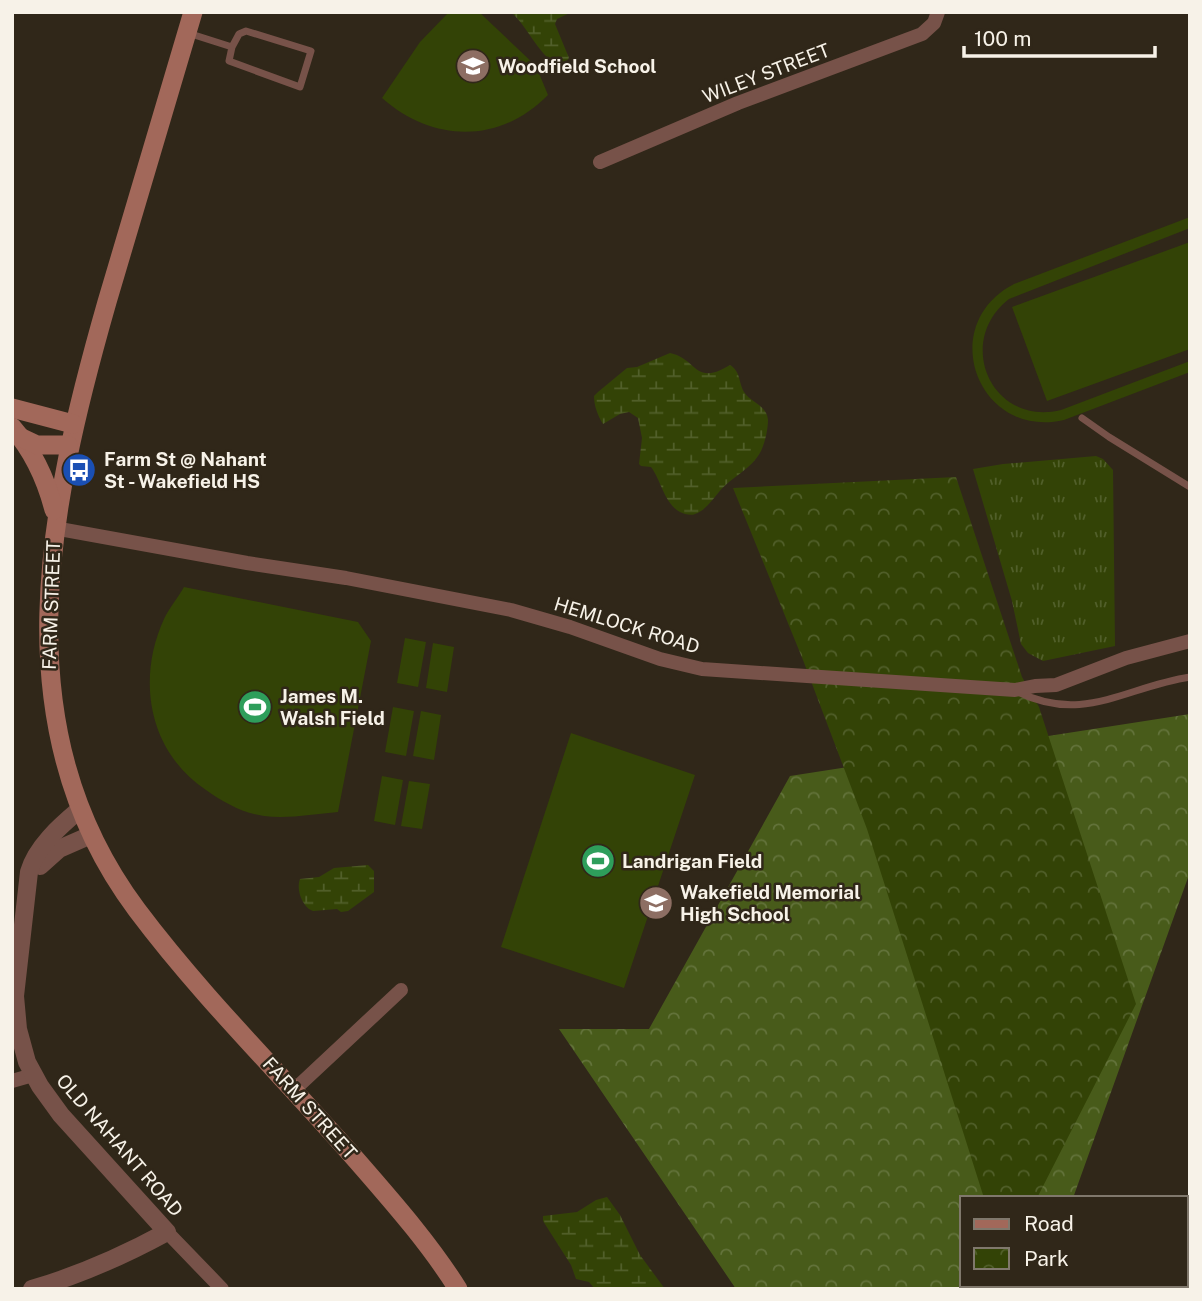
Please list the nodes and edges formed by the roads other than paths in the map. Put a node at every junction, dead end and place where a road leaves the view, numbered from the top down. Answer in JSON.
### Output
{"nodes":[{"id":1,"x":193,"y":12,"type":"edge"},
{"id":2,"x":938,"y":12,"type":"edge"},
{"id":3,"x":187,"y":33,"type":"junction"},
{"id":4,"x":232,"y":47,"type":"junction"},
{"id":5,"x":600,"y":162,"type":"dead end"},
{"id":6,"x":12,"y":408,"type":"edge"},
{"id":7,"x":1082,"y":418,"type":"dead end"},
{"id":8,"x":74,"y":424,"type":"junction"},
{"id":9,"x":16,"y":432,"type":"edge"},
{"id":10,"x":68,"y":445,"type":"junction"},
{"id":11,"x":1190,"y":487,"type":"edge"},
{"id":12,"x":54,"y":522,"type":"junction"},
{"id":13,"x":1190,"y":641,"type":"edge"},
{"id":14,"x":1190,"y":677,"type":"edge"},
{"id":15,"x":1015,"y":690,"type":"junction"},
{"id":16,"x":79,"y":810,"type":"junction"},
{"id":17,"x":91,"y":835,"type":"junction"},
{"id":18,"x":27,"y":887,"type":"junction"},
{"id":19,"x":401,"y":990,"type":"dead end"},
{"id":20,"x":33,"y":1075,"type":"junction"},
{"id":21,"x":12,"y":1081,"type":"edge"},
{"id":22,"x":294,"y":1090,"type":"junction"},
{"id":23,"x":167,"y":1232,"type":"junction"},
{"id":24,"x":32,"y":1289,"type":"edge"},
{"id":25,"x":222,"y":1289,"type":"edge"},
{"id":26,"x":458,"y":1289,"type":"edge"}],
"edges":[{"from":1,"to":3,"type":"main road","name":"FARM STREET"},
{"from":2,"to":5,"type":"street","name":"WILEY STREET"},
{"from":3,"to":4,"type":"lane"},
{"from":3,"to":8,"type":"main road","name":"FARM STREET"},
{"from":4,"to":4,"type":"lane"},
{"from":6,"to":8,"type":"main road"},
{"from":7,"to":11,"type":"lane"},
{"from":8,"to":10,"type":"main road","name":"FARM STREET"},
{"from":9,"to":10,"type":"main road"},
{"from":9,"to":12,"type":"main road"},
{"from":10,"to":12,"type":"main road","name":"FARM STREET"},
{"from":12,"to":15,"type":"street","name":"HEMLOCK ROAD"},
{"from":12,"to":16,"type":"main road","name":"FARM STREET"},
{"from":13,"to":15,"type":"street","name":"HEMLOCK ROAD"},
{"from":14,"to":15,"type":"lane"},
{"from":16,"to":17,"type":"main road","name":"FARM STREET"},
{"from":16,"to":18,"type":"street","name":"OLD NAHANT ROAD"},
{"from":17,"to":18,"type":"street","name":"OLD NAHANT ROAD"},
{"from":17,"to":22,"type":"main road","name":"FARM STREET"},
{"from":18,"to":20,"type":"street","name":"OLD NAHANT ROAD"},
{"from":19,"to":22,"type":"street"},
{"from":20,"to":21,"type":"street"},
{"from":20,"to":23,"type":"street","name":"OLD NAHANT ROAD"},
{"from":22,"to":26,"type":"main road","name":"FARM STREET"},
{"from":23,"to":24,"type":"street"},
{"from":23,"to":25,"type":"street","name":"OLD NAHANT ROAD"}]}
